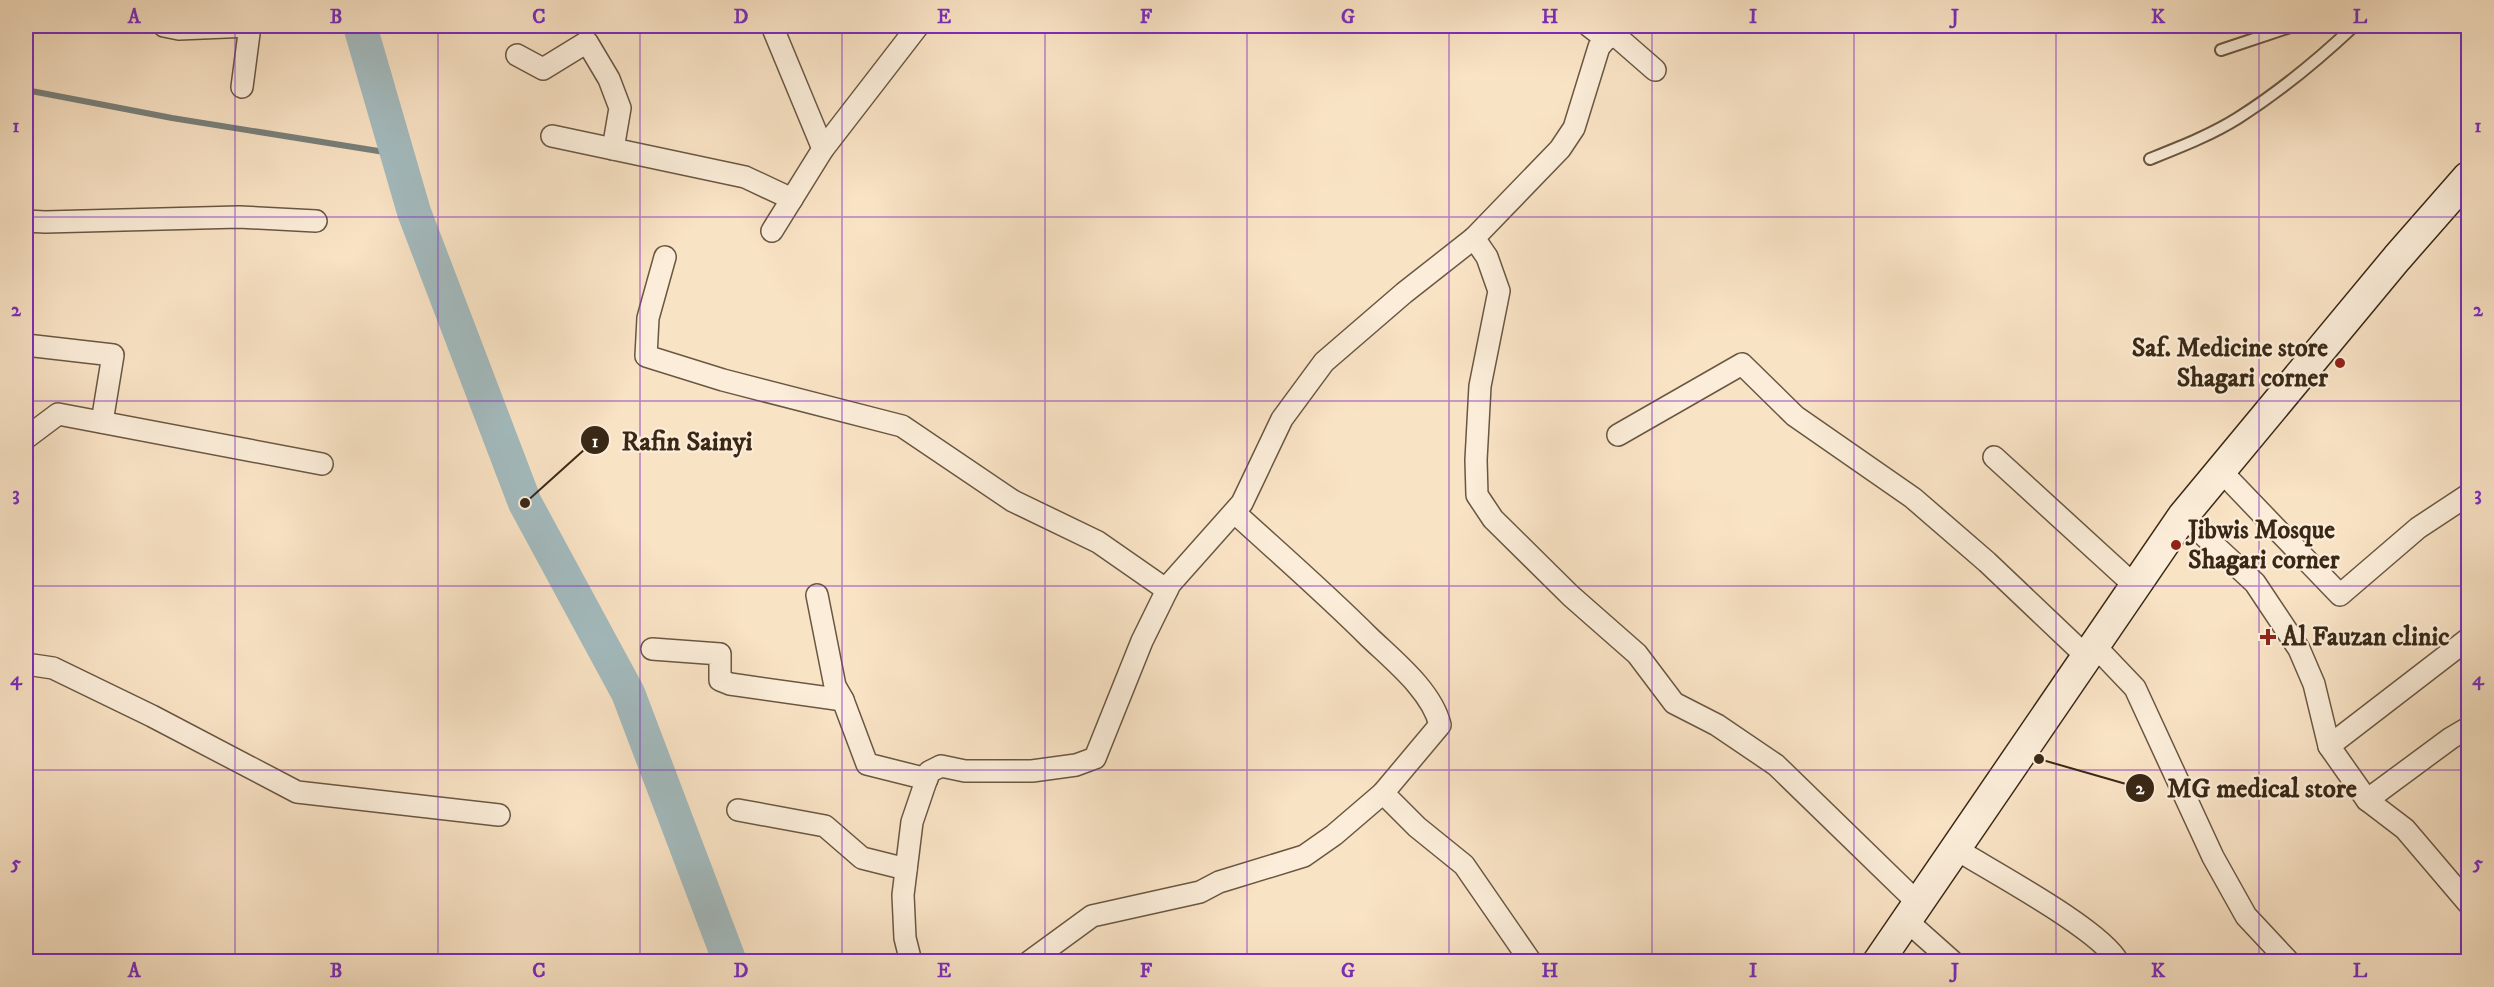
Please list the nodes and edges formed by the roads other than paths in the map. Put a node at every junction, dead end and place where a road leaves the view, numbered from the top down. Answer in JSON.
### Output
{"nodes":[{"id":1,"x":164,"y":26,"type":"edge"},
{"id":2,"x":250,"y":26,"type":"edge"},
{"id":3,"x":772,"y":26,"type":"edge"},
{"id":4,"x":918,"y":26,"type":"edge"},
{"id":5,"x":1589,"y":26,"type":"edge"},
{"id":6,"x":2293,"y":26,"type":"edge"},
{"id":7,"x":2354,"y":26,"type":"edge"},
{"id":8,"x":1606,"y":39,"type":"junction"},
{"id":9,"x":2221,"y":50,"type":"dead end"},
{"id":10,"x":517,"y":55,"type":"dead end"},
{"id":11,"x":1655,"y":70,"type":"dead end"},
{"id":12,"x":242,"y":87,"type":"dead end"},
{"id":13,"x":552,"y":136,"type":"dead end"},
{"id":14,"x":823,"y":149,"type":"junction"},
{"id":15,"x":613,"y":150,"type":"junction"},
{"id":16,"x":2150,"y":159,"type":"dead end"},
{"id":17,"x":2469,"y":177,"type":"edge"},
{"id":18,"x":792,"y":199,"type":"junction"},
{"id":19,"x":26,"y":221,"type":"edge"},
{"id":20,"x":316,"y":221,"type":"dead end"},
{"id":21,"x":772,"y":231,"type":"dead end"},
{"id":22,"x":1474,"y":238,"type":"junction"},
{"id":23,"x":665,"y":257,"type":"dead end"},
{"id":24,"x":26,"y":345,"type":"edge"},
{"id":25,"x":102,"y":422,"type":"junction"},
{"id":26,"x":1618,"y":435,"type":"dead end"},
{"id":27,"x":26,"y":438,"type":"edge"},
{"id":28,"x":1994,"y":457,"type":"dead end"},
{"id":29,"x":321,"y":464,"type":"dead end"},
{"id":30,"x":2220,"y":470,"type":"junction"},
{"id":31,"x":2469,"y":495,"type":"edge"},
{"id":32,"x":1235,"y":513,"type":"junction"},
{"id":33,"x":2183,"y":516,"type":"junction"},
{"id":34,"x":2134,"y":585,"type":"junction"},
{"id":35,"x":1167,"y":590,"type":"junction"},
{"id":36,"x":818,"y":595,"type":"dead end"},
{"id":37,"x":2469,"y":639,"type":"edge"},
{"id":38,"x":652,"y":649,"type":"dead end"},
{"id":39,"x":2090,"y":650,"type":"junction"},
{"id":40,"x":26,"y":664,"type":"edge"},
{"id":41,"x":843,"y":700,"type":"junction"},
{"id":42,"x":2469,"y":728,"type":"edge"},
{"id":43,"x":2330,"y":746,"type":"junction"},
{"id":44,"x":927,"y":778,"type":"junction"},
{"id":45,"x":1383,"y":793,"type":"junction"},
{"id":46,"x":2367,"y":800,"type":"junction"},
{"id":47,"x":738,"y":810,"type":"dead end"},
{"id":48,"x":499,"y":815,"type":"dead end"},
{"id":49,"x":1956,"y":849,"type":"junction"},
{"id":50,"x":906,"y":869,"type":"junction"},
{"id":51,"x":2469,"y":903,"type":"edge"},
{"id":52,"x":1913,"y":913,"type":"junction"},
{"id":53,"x":911,"y":962,"type":"edge"},
{"id":54,"x":1029,"y":962,"type":"edge"},
{"id":55,"x":1531,"y":962,"type":"edge"},
{"id":56,"x":1878,"y":962,"type":"edge"},
{"id":57,"x":1953,"y":962,"type":"edge"},
{"id":58,"x":2118,"y":962,"type":"edge"},
{"id":59,"x":2289,"y":962,"type":"edge"}],
"edges":[{"from":1,"to":2,"type":"street"},
{"from":2,"to":12,"type":"street"},
{"from":3,"to":14,"type":"street"},
{"from":4,"to":14,"type":"street"},
{"from":5,"to":8,"type":"street"},
{"from":6,"to":9,"type":"lane"},
{"from":7,"to":16,"type":"lane"},
{"from":8,"to":11,"type":"street"},
{"from":8,"to":22,"type":"street"},
{"from":10,"to":15,"type":"street"},
{"from":13,"to":15,"type":"street"},
{"from":14,"to":18,"type":"street"},
{"from":15,"to":18,"type":"street"},
{"from":17,"to":30,"type":"street"},
{"from":18,"to":21,"type":"street"},
{"from":19,"to":20,"type":"street"},
{"from":22,"to":32,"type":"street"},
{"from":22,"to":52,"type":"street"},
{"from":23,"to":35,"type":"street"},
{"from":24,"to":25,"type":"street"},
{"from":25,"to":27,"type":"street"},
{"from":25,"to":29,"type":"street"},
{"from":26,"to":39,"type":"street"},
{"from":28,"to":34,"type":"street"},
{"from":30,"to":31,"type":"street"},
{"from":30,"to":33,"type":"street"},
{"from":32,"to":35,"type":"street"},
{"from":32,"to":45,"type":"street"},
{"from":33,"to":34,"type":"street"},
{"from":33,"to":43,"type":"street"},
{"from":34,"to":39,"type":"street"},
{"from":35,"to":44,"type":"street"},
{"from":36,"to":41,"type":"street"},
{"from":37,"to":43,"type":"street"},
{"from":38,"to":41,"type":"street"},
{"from":39,"to":49,"type":"street"},
{"from":39,"to":59,"type":"street"},
{"from":40,"to":48,"type":"street"},
{"from":41,"to":44,"type":"street"},
{"from":42,"to":46,"type":"street"},
{"from":43,"to":46,"type":"street"},
{"from":44,"to":50,"type":"street"},
{"from":45,"to":54,"type":"street"},
{"from":45,"to":55,"type":"street"},
{"from":46,"to":51,"type":"street"},
{"from":47,"to":50,"type":"street"},
{"from":49,"to":52,"type":"street"},
{"from":49,"to":58,"type":"street"},
{"from":50,"to":53,"type":"street"},
{"from":52,"to":56,"type":"street"},
{"from":52,"to":57,"type":"street"}]}
